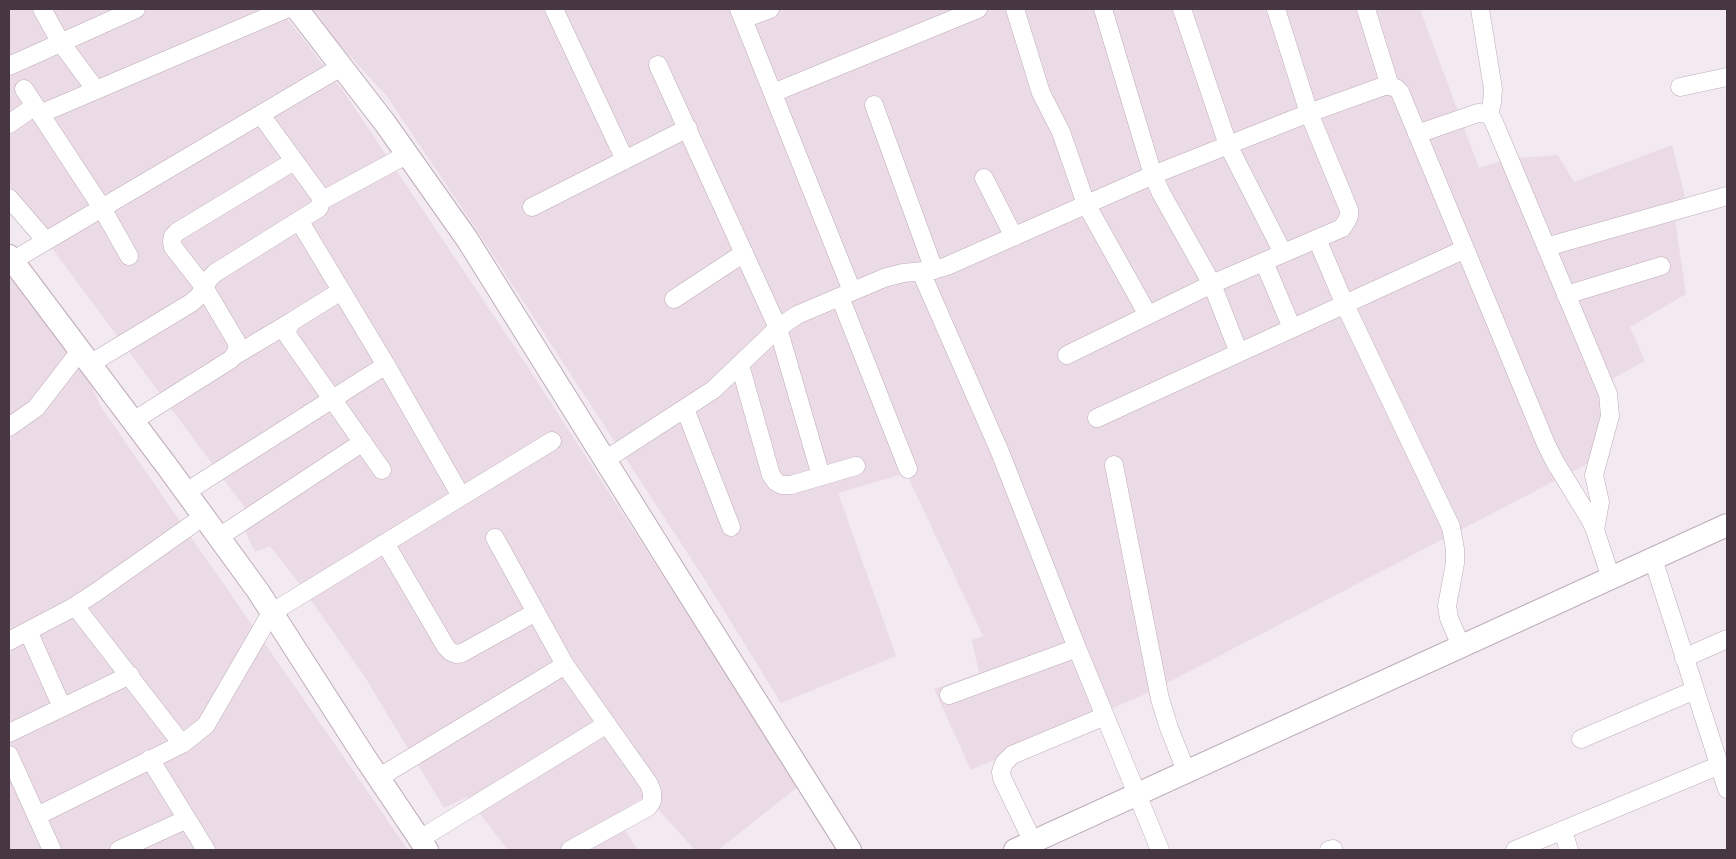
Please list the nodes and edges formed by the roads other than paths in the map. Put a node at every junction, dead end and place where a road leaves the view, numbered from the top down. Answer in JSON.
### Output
{"nodes":[{"id":1,"x":42,"y":9,"type":"edge"},
{"id":2,"x":136,"y":9,"type":"edge"},
{"id":3,"x":286,"y":9,"type":"edge"},
{"id":4,"x":297,"y":9,"type":"edge"},
{"id":5,"x":554,"y":9,"type":"edge"},
{"id":6,"x":770,"y":9,"type":"edge"},
{"id":7,"x":978,"y":9,"type":"edge"},
{"id":8,"x":1015,"y":9,"type":"edge"},
{"id":9,"x":1104,"y":9,"type":"edge"},
{"id":10,"x":1182,"y":9,"type":"edge"},
{"id":11,"x":1276,"y":9,"type":"edge"},
{"id":12,"x":1366,"y":9,"type":"edge"},
{"id":13,"x":1480,"y":9,"type":"edge"},
{"id":14,"x":741,"y":14,"type":"edge"},
{"id":15,"x":61,"y":43,"type":"junction"},
{"id":16,"x":658,"y":64,"type":"dead end"},
{"id":17,"x":9,"y":66,"type":"edge"},
{"id":18,"x":341,"y":67,"type":"junction"},
{"id":19,"x":1727,"y":76,"type":"edge"},
{"id":20,"x":1390,"y":86,"type":"junction"},
{"id":21,"x":1680,"y":87,"type":"dead end"},
{"id":22,"x":24,"y":90,"type":"dead end"},
{"id":23,"x":96,"y":90,"type":"junction"},
{"id":24,"x":772,"y":93,"type":"junction"},
{"id":25,"x":874,"y":106,"type":"dead end"},
{"id":26,"x":38,"y":110,"type":"junction"},
{"id":27,"x":1309,"y":113,"type":"junction"},
{"id":28,"x":1489,"y":114,"type":"junction"},
{"id":29,"x":261,"y":115,"type":"junction"},
{"id":30,"x":9,"y":124,"type":"edge"},
{"id":31,"x":688,"y":128,"type":"junction"},
{"id":32,"x":1417,"y":134,"type":"junction"},
{"id":33,"x":1228,"y":146,"type":"junction"},
{"id":34,"x":408,"y":154,"type":"junction"},
{"id":35,"x":625,"y":160,"type":"junction"},
{"id":36,"x":294,"y":161,"type":"junction"},
{"id":37,"x":1153,"y":175,"type":"junction"},
{"id":38,"x":984,"y":178,"type":"dead end"},
{"id":39,"x":1727,"y":196,"type":"edge"},
{"id":40,"x":9,"y":198,"type":"edge"},
{"id":41,"x":321,"y":201,"type":"junction"},
{"id":42,"x":1086,"y":204,"type":"junction"},
{"id":43,"x":532,"y":207,"type":"dead end"},
{"id":44,"x":102,"y":208,"type":"junction"},
{"id":45,"x":300,"y":222,"type":"junction"},
{"id":46,"x":1014,"y":237,"type":"junction"},
{"id":47,"x":1317,"y":238,"type":"junction"},
{"id":48,"x":46,"y":241,"type":"junction"},
{"id":49,"x":1546,"y":247,"type":"junction"},
{"id":50,"x":1464,"y":248,"type":"junction"},
{"id":51,"x":744,"y":253,"type":"junction"},
{"id":52,"x":1283,"y":253,"type":"junction"},
{"id":53,"x":129,"y":256,"type":"dead end"},
{"id":54,"x":10,"y":259,"type":"edge"},
{"id":55,"x":1264,"y":262,"type":"junction"},
{"id":56,"x":1661,"y":266,"type":"dead end"},
{"id":57,"x":928,"y":271,"type":"junction"},
{"id":58,"x":1212,"y":284,"type":"junction"},
{"id":59,"x":204,"y":287,"type":"junction"},
{"id":60,"x":341,"y":291,"type":"junction"},
{"id":61,"x":846,"y":294,"type":"junction"},
{"id":62,"x":1566,"y":295,"type":"junction"},
{"id":63,"x":674,"y":299,"type":"dead end"},
{"id":64,"x":1345,"y":305,"type":"junction"},
{"id":65,"x":1148,"y":315,"type":"junction"},
{"id":66,"x":291,"y":322,"type":"junction"},
{"id":67,"x":778,"y":328,"type":"junction"},
{"id":68,"x":1292,"y":328,"type":"junction"},
{"id":69,"x":1239,"y":353,"type":"junction"},
{"id":70,"x":1067,"y":355,"type":"dead end"},
{"id":71,"x":234,"y":356,"type":"junction"},
{"id":72,"x":85,"y":358,"type":"junction"},
{"id":73,"x":740,"y":365,"type":"junction"},
{"id":74,"x":386,"y":366,"type":"junction"},
{"id":75,"x":333,"y":399,"type":"junction"},
{"id":76,"x":685,"y":409,"type":"junction"},
{"id":77,"x":1097,"y":418,"type":"dead end"},
{"id":78,"x":133,"y":422,"type":"junction"},
{"id":79,"x":9,"y":426,"type":"edge"},
{"id":80,"x":552,"y":441,"type":"dead end"},
{"id":81,"x":363,"y":442,"type":"junction"},
{"id":82,"x":605,"y":460,"type":"junction"},
{"id":83,"x":1114,"y":465,"type":"dead end"},
{"id":84,"x":856,"y":466,"type":"dead end"},
{"id":85,"x":908,"y":469,"type":"dead end"},
{"id":86,"x":382,"y":470,"type":"dead end"},
{"id":87,"x":821,"y":476,"type":"junction"},
{"id":88,"x":186,"y":492,"type":"junction"},
{"id":89,"x":461,"y":496,"type":"junction"},
{"id":90,"x":204,"y":516,"type":"junction"},
{"id":91,"x":1727,"y":525,"type":"edge"},
{"id":92,"x":731,"y":527,"type":"dead end"},
{"id":93,"x":1595,"y":530,"type":"junction"},
{"id":94,"x":219,"y":537,"type":"junction"},
{"id":95,"x":495,"y":538,"type":"dead end"},
{"id":96,"x":385,"y":543,"type":"junction"},
{"id":97,"x":1653,"y":559,"type":"junction"},
{"id":98,"x":1611,"y":578,"type":"junction"},
{"id":99,"x":75,"y":606,"type":"junction"},
{"id":100,"x":536,"y":612,"type":"junction"},
{"id":101,"x":270,"y":613,"type":"junction"},
{"id":102,"x":15,"y":633,"type":"edge"},
{"id":103,"x":1727,"y":639,"type":"edge"},
{"id":104,"x":1461,"y":646,"type":"junction"},
{"id":105,"x":1077,"y":648,"type":"junction"},
{"id":106,"x":1684,"y":658,"type":"junction"},
{"id":107,"x":565,"y":664,"type":"junction"},
{"id":108,"x":130,"y":675,"type":"junction"},
{"id":109,"x":1695,"y":690,"type":"junction"},
{"id":110,"x":949,"y":694,"type":"dead end"},
{"id":111,"x":62,"y":707,"type":"junction"},
{"id":112,"x":1105,"y":716,"type":"junction"},
{"id":113,"x":607,"y":724,"type":"junction"},
{"id":114,"x":9,"y":733,"type":"edge"},
{"id":115,"x":1581,"y":739,"type":"dead end"},
{"id":116,"x":182,"y":744,"type":"junction"},
{"id":117,"x":9,"y":754,"type":"edge"},
{"id":118,"x":150,"y":759,"type":"junction"},
{"id":119,"x":1720,"y":766,"type":"junction"},
{"id":120,"x":1186,"y":771,"type":"junction"},
{"id":121,"x":378,"y":778,"type":"junction"},
{"id":122,"x":1727,"y":789,"type":"edge"},
{"id":123,"x":1137,"y":794,"type":"junction"},
{"id":124,"x":37,"y":816,"type":"junction"},
{"id":125,"x":187,"y":819,"type":"junction"},
{"id":126,"x":1563,"y":830,"type":"junction"},
{"id":127,"x":423,"y":845,"type":"edge"},
{"id":128,"x":1024,"y":846,"type":"edge"},
{"id":129,"x":52,"y":850,"type":"edge"},
{"id":130,"x":119,"y":850,"type":"edge"},
{"id":131,"x":206,"y":850,"type":"edge"},
{"id":132,"x":570,"y":850,"type":"edge"},
{"id":133,"x":850,"y":850,"type":"edge"},
{"id":134,"x":1160,"y":850,"type":"edge"},
{"id":135,"x":1515,"y":850,"type":"edge"},
{"id":136,"x":1569,"y":850,"type":"edge"}],
"edges":[{"from":1,"to":15,"type":"street"},
{"from":2,"to":15,"type":"street"},
{"from":3,"to":23,"type":"street"},
{"from":4,"to":18,"type":"street"},
{"from":5,"to":35,"type":"street"},
{"from":6,"to":14,"type":"street"},
{"from":7,"to":24,"type":"street"},
{"from":8,"to":42,"type":"street"},
{"from":9,"to":37,"type":"street"},
{"from":10,"to":33,"type":"street"},
{"from":11,"to":27,"type":"street"},
{"from":12,"to":20,"type":"street"},
{"from":13,"to":28,"type":"street"},
{"from":14,"to":24,"type":"street"},
{"from":15,"to":17,"type":"street"},
{"from":15,"to":23,"type":"street"},
{"from":16,"to":31,"type":"street"},
{"from":18,"to":29,"type":"street"},
{"from":18,"to":34,"type":"street"},
{"from":19,"to":21,"type":"street"},
{"from":20,"to":27,"type":"street"},
{"from":20,"to":32,"type":"street"},
{"from":22,"to":26,"type":"street"},
{"from":23,"to":26,"type":"street"},
{"from":24,"to":61,"type":"street"},
{"from":25,"to":57,"type":"street"},
{"from":26,"to":30,"type":"street"},
{"from":26,"to":44,"type":"street"},
{"from":27,"to":33,"type":"street"},
{"from":27,"to":47,"type":"street"},
{"from":28,"to":32,"type":"street"},
{"from":28,"to":49,"type":"street"},
{"from":29,"to":36,"type":"street"},
{"from":29,"to":44,"type":"street"},
{"from":31,"to":35,"type":"street"},
{"from":31,"to":51,"type":"street"},
{"from":32,"to":50,"type":"street"},
{"from":33,"to":37,"type":"street"},
{"from":33,"to":52,"type":"street"},
{"from":34,"to":41,"type":"street"},
{"from":34,"to":82,"type":"street"},
{"from":35,"to":43,"type":"street"},
{"from":36,"to":41,"type":"street"},
{"from":36,"to":59,"type":"street"},
{"from":37,"to":42,"type":"street"},
{"from":37,"to":58,"type":"street"},
{"from":38,"to":46,"type":"street"},
{"from":39,"to":49,"type":"street"},
{"from":40,"to":48,"type":"street"},
{"from":41,"to":45,"type":"street"},
{"from":42,"to":46,"type":"street"},
{"from":42,"to":65,"type":"street"},
{"from":44,"to":48,"type":"street"},
{"from":44,"to":53,"type":"street"},
{"from":45,"to":59,"type":"street"},
{"from":45,"to":60,"type":"street"},
{"from":46,"to":57,"type":"street"},
{"from":47,"to":52,"type":"street"},
{"from":47,"to":64,"type":"street"},
{"from":48,"to":54,"type":"street"},
{"from":49,"to":62,"type":"street"},
{"from":50,"to":64,"type":"street"},
{"from":50,"to":93,"type":"street"},
{"from":51,"to":63,"type":"street"},
{"from":51,"to":67,"type":"street"},
{"from":52,"to":55,"type":"street"},
{"from":54,"to":72,"type":"street"},
{"from":55,"to":58,"type":"street"},
{"from":55,"to":68,"type":"street"},
{"from":56,"to":62,"type":"street"},
{"from":57,"to":61,"type":"street"},
{"from":57,"to":105,"type":"street"},
{"from":58,"to":65,"type":"street"},
{"from":58,"to":69,"type":"street"},
{"from":59,"to":71,"type":"street"},
{"from":59,"to":72,"type":"street"},
{"from":60,"to":66,"type":"street"},
{"from":60,"to":74,"type":"street"},
{"from":61,"to":67,"type":"street"},
{"from":61,"to":85,"type":"street"},
{"from":62,"to":93,"type":"street"},
{"from":64,"to":68,"type":"street"},
{"from":64,"to":104,"type":"street"},
{"from":65,"to":70,"type":"street"},
{"from":66,"to":71,"type":"street"},
{"from":66,"to":75,"type":"street"},
{"from":67,"to":73,"type":"street"},
{"from":67,"to":87,"type":"street"},
{"from":68,"to":69,"type":"street"},
{"from":69,"to":77,"type":"street"},
{"from":71,"to":78,"type":"street"},
{"from":72,"to":78,"type":"street"},
{"from":72,"to":79,"type":"street"},
{"from":73,"to":76,"type":"street"},
{"from":73,"to":87,"type":"street"},
{"from":74,"to":75,"type":"street"},
{"from":74,"to":89,"type":"street"},
{"from":75,"to":81,"type":"street"},
{"from":75,"to":88,"type":"street"},
{"from":76,"to":82,"type":"street"},
{"from":76,"to":92,"type":"street"},
{"from":78,"to":88,"type":"street"},
{"from":80,"to":89,"type":"street"},
{"from":81,"to":86,"type":"street"},
{"from":81,"to":94,"type":"street"},
{"from":82,"to":133,"type":"street"},
{"from":83,"to":120,"type":"street"},
{"from":84,"to":87,"type":"street"},
{"from":88,"to":90,"type":"street"},
{"from":89,"to":96,"type":"street"},
{"from":90,"to":94,"type":"street"},
{"from":90,"to":99,"type":"street"},
{"from":91,"to":97,"type":"street"},
{"from":93,"to":98,"type":"street"},
{"from":94,"to":101,"type":"street"},
{"from":95,"to":100,"type":"street"},
{"from":96,"to":100,"type":"street"},
{"from":96,"to":101,"type":"street"},
{"from":97,"to":98,"type":"street"},
{"from":97,"to":106,"type":"street"},
{"from":98,"to":104,"type":"street"},
{"from":99,"to":102,"type":"street"},
{"from":99,"to":108,"type":"street"},
{"from":100,"to":107,"type":"street"},
{"from":101,"to":116,"type":"street"},
{"from":101,"to":121,"type":"street"},
{"from":102,"to":111,"type":"street"},
{"from":103,"to":106,"type":"street"},
{"from":104,"to":120,"type":"street"},
{"from":105,"to":110,"type":"street"},
{"from":105,"to":112,"type":"street"},
{"from":106,"to":109,"type":"street"},
{"from":107,"to":113,"type":"street"},
{"from":107,"to":121,"type":"street"},
{"from":108,"to":111,"type":"street"},
{"from":108,"to":116,"type":"street"},
{"from":109,"to":115,"type":"street"},
{"from":109,"to":119,"type":"street"},
{"from":111,"to":114,"type":"street"},
{"from":112,"to":123,"type":"street"},
{"from":112,"to":128,"type":"street"},
{"from":113,"to":127,"type":"street"},
{"from":113,"to":132,"type":"street"},
{"from":116,"to":118,"type":"street"},
{"from":117,"to":124,"type":"street"},
{"from":118,"to":124,"type":"street"},
{"from":118,"to":125,"type":"street"},
{"from":119,"to":122,"type":"street"},
{"from":119,"to":126,"type":"street"},
{"from":120,"to":123,"type":"street"},
{"from":121,"to":127,"type":"street"},
{"from":123,"to":128,"type":"street"},
{"from":123,"to":134,"type":"street"},
{"from":124,"to":129,"type":"street"},
{"from":125,"to":130,"type":"street"},
{"from":125,"to":131,"type":"street"},
{"from":126,"to":135,"type":"street"},
{"from":126,"to":136,"type":"street"}]}
